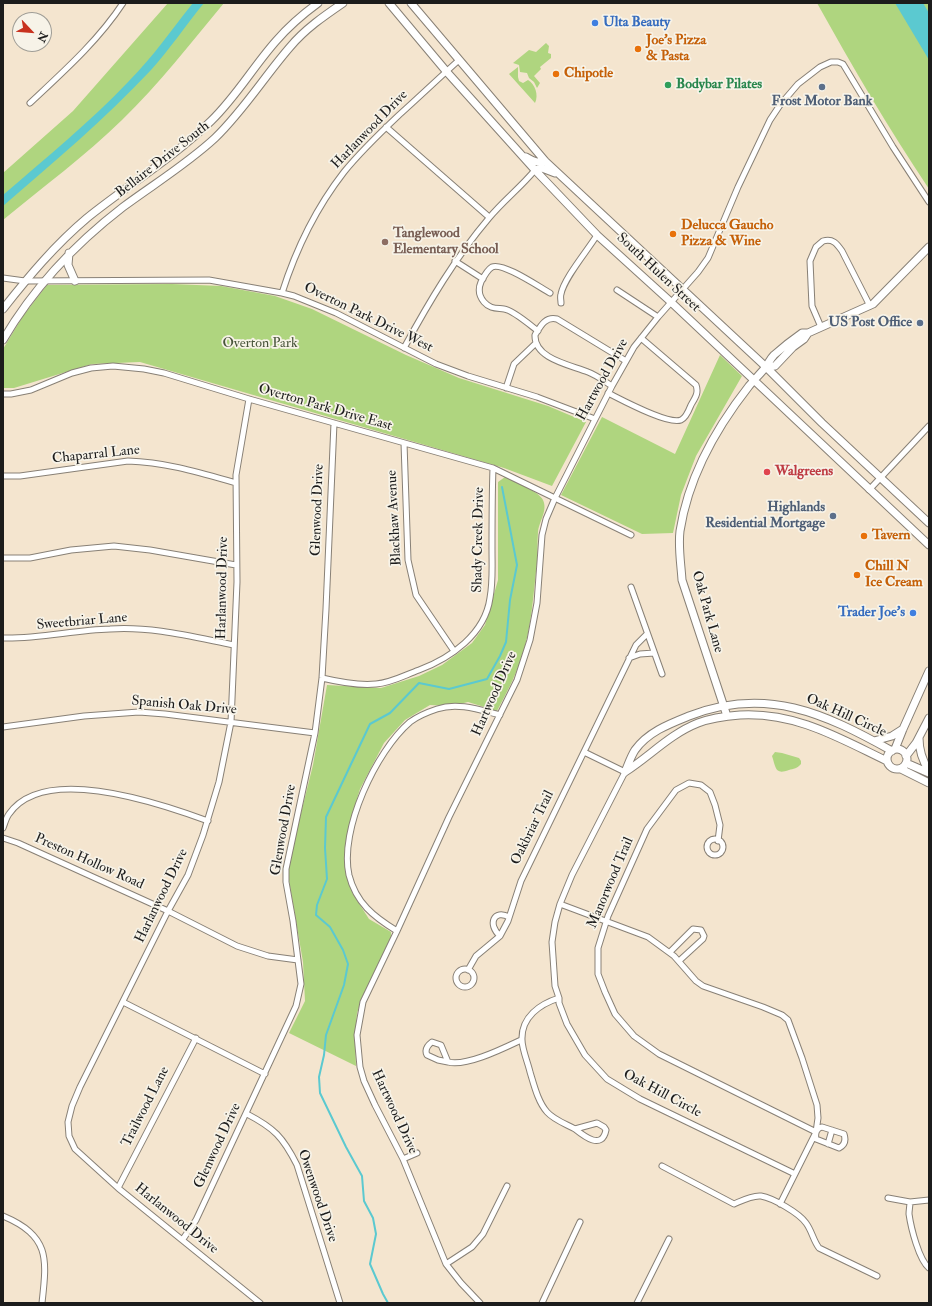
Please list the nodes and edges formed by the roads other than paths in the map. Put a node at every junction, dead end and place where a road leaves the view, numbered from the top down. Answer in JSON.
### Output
{"nodes":[{"id":1,"x":123,"y":3,"type":"edge"},
{"id":2,"x":318,"y":3,"type":"edge"},
{"id":3,"x":343,"y":3,"type":"edge"},
{"id":4,"x":389,"y":3,"type":"edge"},
{"id":5,"x":411,"y":3,"type":"edge"},
{"id":6,"x":285,"y":31,"type":"junction"},
{"id":7,"x":295,"y":41,"type":"junction"},
{"id":8,"x":459,"y":60,"type":"junction"},
{"id":9,"x":446,"y":71,"type":"junction"},
{"id":10,"x":30,"y":103,"type":"dead end"},
{"id":11,"x":225,"y":108,"type":"junction"},
{"id":12,"x":235,"y":116,"type":"junction"},
{"id":13,"x":386,"y":128,"type":"junction"},
{"id":14,"x":521,"y":154,"type":"junction"},
{"id":15,"x":545,"y":161,"type":"junction"},
{"id":16,"x":535,"y":170,"type":"junction"},
{"id":17,"x":562,"y":177,"type":"junction"},
{"id":18,"x":118,"y":195,"type":"junction"},
{"id":19,"x":929,"y":202,"type":"edge"},
{"id":20,"x":125,"y":206,"type":"junction"},
{"id":21,"x":489,"y":217,"type":"junction"},
{"id":22,"x":597,"y":235,"type":"junction"},
{"id":23,"x":929,"y":248,"type":"edge"},
{"id":24,"x":69,"y":254,"type":"junction"},
{"id":25,"x":455,"y":261,"type":"junction"},
{"id":26,"x":3,"y":278,"type":"edge"},
{"id":27,"x":483,"y":279,"type":"junction"},
{"id":28,"x":44,"y":280,"type":"junction"},
{"id":29,"x":75,"y":280,"type":"junction"},
{"id":30,"x":25,"y":281,"type":"junction"},
{"id":31,"x":617,"y":290,"type":"dead end"},
{"id":32,"x":683,"y":291,"type":"junction"},
{"id":33,"x":282,"y":293,"type":"junction"},
{"id":34,"x":550,"y":294,"type":"dead end"},
{"id":35,"x":672,"y":302,"type":"junction"},
{"id":36,"x":561,"y":303,"type":"dead end"},
{"id":37,"x":870,"y":306,"type":"junction"},
{"id":38,"x":3,"y":308,"type":"edge"},
{"id":39,"x":658,"y":317,"type":"junction"},
{"id":40,"x":821,"y":327,"type":"junction"},
{"id":41,"x":538,"y":330,"type":"junction"},
{"id":42,"x":641,"y":338,"type":"junction"},
{"id":43,"x":3,"y":340,"type":"edge"},
{"id":44,"x":536,"y":343,"type":"junction"},
{"id":45,"x":404,"y":348,"type":"junction"},
{"id":46,"x":626,"y":361,"type":"junction"},
{"id":47,"x":766,"y":367,"type":"junction"},
{"id":48,"x":754,"y":380,"type":"junction"},
{"id":49,"x":612,"y":386,"type":"junction"},
{"id":50,"x":506,"y":388,"type":"junction"},
{"id":51,"x":608,"y":393,"type":"junction"},
{"id":52,"x":3,"y":394,"type":"edge"},
{"id":53,"x":249,"y":399,"type":"junction"},
{"id":54,"x":595,"y":419,"type":"junction"},
{"id":55,"x":334,"y":423,"type":"junction"},
{"id":56,"x":929,"y":426,"type":"edge"},
{"id":57,"x":404,"y":443,"type":"junction"},
{"id":58,"x":493,"y":468,"type":"junction"},
{"id":59,"x":3,"y":476,"type":"edge"},
{"id":60,"x":880,"y":478,"type":"junction"},
{"id":61,"x":236,"y":483,"type":"junction"},
{"id":62,"x":870,"y":490,"type":"junction"},
{"id":63,"x":555,"y":498,"type":"junction"},
{"id":64,"x":929,"y":522,"type":"edge"},
{"id":65,"x":631,"y":535,"type":"dead end"},
{"id":66,"x":929,"y":545,"type":"edge"},
{"id":67,"x":3,"y":558,"type":"edge"},
{"id":68,"x":236,"y":565,"type":"junction"},
{"id":69,"x":631,"y":587,"type":"dead end"},
{"id":70,"x":647,"y":634,"type":"junction"},
{"id":71,"x":3,"y":638,"type":"edge"},
{"id":72,"x":234,"y":645,"type":"junction"},
{"id":73,"x":454,"y":651,"type":"junction"},
{"id":74,"x":654,"y":653,"type":"junction"},
{"id":75,"x":629,"y":658,"type":"junction"},
{"id":76,"x":929,"y":671,"type":"edge"},
{"id":77,"x":662,"y":674,"type":"dead end"},
{"id":78,"x":322,"y":678,"type":"junction"},
{"id":79,"x":724,"y":706,"type":"junction"},
{"id":80,"x":500,"y":715,"type":"junction"},
{"id":81,"x":727,"y":716,"type":"junction"},
{"id":82,"x":929,"y":718,"type":"edge"},
{"id":83,"x":230,"y":722,"type":"junction"},
{"id":84,"x":3,"y":727,"type":"edge"},
{"id":85,"x":903,"y":729,"type":"junction"},
{"id":86,"x":314,"y":733,"type":"junction"},
{"id":87,"x":919,"y":737,"type":"junction"},
{"id":88,"x":874,"y":741,"type":"junction"},
{"id":89,"x":893,"y":750,"type":"junction"},
{"id":90,"x":584,"y":752,"type":"junction"},
{"id":91,"x":887,"y":761,"type":"junction"},
{"id":92,"x":905,"y":762,"type":"junction"},
{"id":93,"x":625,"y":772,"type":"junction"},
{"id":94,"x":929,"y":772,"type":"edge"},
{"id":95,"x":929,"y":783,"type":"edge"},
{"id":96,"x":208,"y":821,"type":"junction"},
{"id":97,"x":3,"y":828,"type":"edge"},
{"id":98,"x":3,"y":838,"type":"edge"},
{"id":99,"x":718,"y":840,"type":"dead end"},
{"id":100,"x":560,"y":904,"type":"junction"},
{"id":101,"x":168,"y":911,"type":"junction"},
{"id":102,"x":510,"y":917,"type":"junction"},
{"id":103,"x":606,"y":921,"type":"junction"},
{"id":104,"x":398,"y":931,"type":"junction"},
{"id":105,"x":500,"y":936,"type":"junction"},
{"id":106,"x":670,"y":952,"type":"junction"},
{"id":107,"x":298,"y":960,"type":"junction"},
{"id":108,"x":679,"y":961,"type":"junction"},
{"id":109,"x":468,"y":970,"type":"dead end"},
{"id":110,"x":559,"y":998,"type":"junction"},
{"id":111,"x":123,"y":1002,"type":"junction"},
{"id":112,"x":196,"y":1038,"type":"junction"},
{"id":113,"x":522,"y":1040,"type":"junction"},
{"id":114,"x":448,"y":1062,"type":"junction"},
{"id":115,"x":265,"y":1074,"type":"junction"},
{"id":116,"x":247,"y":1114,"type":"junction"},
{"id":117,"x":575,"y":1129,"type":"junction"},
{"id":118,"x":832,"y":1130,"type":"junction"},
{"id":119,"x":816,"y":1132,"type":"junction"},
{"id":120,"x":828,"y":1144,"type":"junction"},
{"id":121,"x":417,"y":1153,"type":"dead end"},
{"id":122,"x":403,"y":1159,"type":"junction"},
{"id":123,"x":662,"y":1166,"type":"dead end"},
{"id":124,"x":795,"y":1174,"type":"junction"},
{"id":125,"x":507,"y":1186,"type":"dead end"},
{"id":126,"x":118,"y":1188,"type":"junction"},
{"id":127,"x":888,"y":1198,"type":"dead end"},
{"id":128,"x":929,"y":1200,"type":"edge"},
{"id":129,"x":910,"y":1202,"type":"junction"},
{"id":130,"x":780,"y":1204,"type":"junction"},
{"id":131,"x":3,"y":1216,"type":"edge"},
{"id":132,"x":580,"y":1222,"type":"dead end"},
{"id":133,"x":183,"y":1239,"type":"junction"},
{"id":134,"x":669,"y":1239,"type":"dead end"},
{"id":135,"x":446,"y":1264,"type":"junction"},
{"id":136,"x":929,"y":1268,"type":"edge"},
{"id":137,"x":877,"y":1276,"type":"dead end"},
{"id":138,"x":42,"y":1303,"type":"edge"},
{"id":139,"x":260,"y":1303,"type":"edge"},
{"id":140,"x":340,"y":1303,"type":"edge"},
{"id":141,"x":480,"y":1303,"type":"edge"},
{"id":142,"x":542,"y":1303,"type":"edge"},
{"id":143,"x":637,"y":1303,"type":"edge"}],
"edges":[{"from":1,"to":10,"type":"street"},
{"from":2,"to":6,"type":"main road","name":"Bellaire Drive South"},
{"from":3,"to":7,"type":"main road","name":"Bellaire Drive South"},
{"from":4,"to":9,"type":"main road","name":"South Hulen Street"},
{"from":5,"to":8,"type":"main road","name":"South Hulen Street"},
{"from":6,"to":7,"type":"main road"},
{"from":6,"to":11,"type":"main road","name":"Bellaire Drive South"},
{"from":7,"to":12,"type":"main road","name":"Bellaire Drive South"},
{"from":8,"to":9,"type":"street","name":"Harlanwood Drive"},
{"from":8,"to":15,"type":"main road","name":"South Hulen Street"},
{"from":9,"to":13,"type":"street","name":"Harlanwood Drive"},
{"from":9,"to":14,"type":"main road","name":"South Hulen Street"},
{"from":11,"to":12,"type":"main road"},
{"from":11,"to":18,"type":"main road","name":"Bellaire Drive South"},
{"from":12,"to":20,"type":"main road","name":"Bellaire Drive South"},
{"from":13,"to":21,"type":"street"},
{"from":13,"to":33,"type":"street","name":"Harlanwood Drive"},
{"from":14,"to":15,"type":"main road"},
{"from":14,"to":16,"type":"main road","name":"South Hulen Street"},
{"from":15,"to":17,"type":"main road","name":"South Hulen Street"},
{"from":16,"to":17,"type":"main road"},
{"from":16,"to":21,"type":"street"},
{"from":16,"to":22,"type":"main road","name":"South Hulen Street"},
{"from":17,"to":32,"type":"main road","name":"South Hulen Street"},
{"from":18,"to":20,"type":"main road"},
{"from":18,"to":30,"type":"main road","name":"Bellaire Drive South"},
{"from":19,"to":32,"type":"street","name":"Hartwood Drive"},
{"from":20,"to":24,"type":"main road","name":"Bellaire Drive South"},
{"from":21,"to":25,"type":"street"},
{"from":22,"to":35,"type":"main road","name":"South Hulen Street"},
{"from":22,"to":36,"type":"street"},
{"from":23,"to":37,"type":"main road","name":"Oak Park Lane"},
{"from":24,"to":28,"type":"main road","name":"Bellaire Drive South"},
{"from":24,"to":29,"type":"main road"},
{"from":25,"to":27,"type":"street"},
{"from":25,"to":45,"type":"street"},
{"from":26,"to":30,"type":"street","name":"Overton Park Drive West"},
{"from":27,"to":34,"type":"street"},
{"from":27,"to":41,"type":"street"},
{"from":28,"to":29,"type":"street","name":"Overton Park Drive West"},
{"from":28,"to":30,"type":"street","name":"Overton Park Drive West"},
{"from":28,"to":43,"type":"main road","name":"Bellaire Drive South"},
{"from":29,"to":33,"type":"street","name":"Overton Park Drive West"},
{"from":30,"to":38,"type":"main road","name":"Bellaire Drive South"},
{"from":31,"to":39,"type":"street"},
{"from":32,"to":35,"type":"street","name":"Hartwood Drive"},
{"from":32,"to":47,"type":"main road","name":"South Hulen Street"},
{"from":33,"to":45,"type":"street","name":"Overton Park Drive West"},
{"from":35,"to":39,"type":"street","name":"Hartwood Drive"},
{"from":35,"to":48,"type":"main road","name":"South Hulen Street"},
{"from":37,"to":40,"type":"main road","name":"Oak Park Lane"},
{"from":37,"to":40,"type":"street"},
{"from":39,"to":42,"type":"street","name":"Hartwood Drive"},
{"from":40,"to":47,"type":"main road","name":"Oak Park Lane"},
{"from":41,"to":44,"type":"street"},
{"from":41,"to":46,"type":"street"},
{"from":42,"to":46,"type":"street","name":"Hartwood Drive"},
{"from":42,"to":51,"type":"street"},
{"from":44,"to":49,"type":"street"},
{"from":44,"to":50,"type":"street"},
{"from":45,"to":50,"type":"street","name":"Overton Park Drive West"},
{"from":46,"to":49,"type":"street","name":"Hartwood Drive"},
{"from":47,"to":48,"type":"main road","name":"Oak Park Lane"},
{"from":47,"to":60,"type":"main road","name":"South Hulen Street"},
{"from":48,"to":62,"type":"main road","name":"South Hulen Street"},
{"from":48,"to":79,"type":"main road","name":"Oak Park Lane"},
{"from":49,"to":51,"type":"street","name":"Hartwood Drive"},
{"from":50,"to":54,"type":"street","name":"Overton Park Drive West"},
{"from":51,"to":54,"type":"street","name":"Hartwood Drive"},
{"from":52,"to":53,"type":"street","name":"Overton Park Drive East"},
{"from":53,"to":55,"type":"street","name":"Overton Park Drive East"},
{"from":53,"to":61,"type":"street","name":"Harlanwood Drive"},
{"from":54,"to":63,"type":"street","name":"Hartwood Drive"},
{"from":55,"to":57,"type":"street","name":"Overton Park Drive East"},
{"from":55,"to":78,"type":"street","name":"Glenwood Drive"},
{"from":56,"to":60,"type":"street"},
{"from":57,"to":58,"type":"street","name":"Overton Park Drive East"},
{"from":57,"to":73,"type":"street","name":"Blackhaw Avenue"},
{"from":58,"to":63,"type":"street","name":"Overton Park Drive East"},
{"from":58,"to":73,"type":"street","name":"Shady Creek Drive"},
{"from":59,"to":61,"type":"street","name":"Chaparral Lane"},
{"from":60,"to":62,"type":"street"},
{"from":60,"to":64,"type":"main road","name":"South Hulen Street"},
{"from":61,"to":68,"type":"street","name":"Harlanwood Drive"},
{"from":62,"to":66,"type":"main road","name":"South Hulen Street"},
{"from":63,"to":65,"type":"street","name":"Overton Park Drive East"},
{"from":63,"to":80,"type":"street","name":"Hartwood Drive"},
{"from":67,"to":68,"type":"street"},
{"from":68,"to":72,"type":"street","name":"Harlanwood Drive"},
{"from":69,"to":70,"type":"street"},
{"from":70,"to":74,"type":"street"},
{"from":70,"to":75,"type":"street","name":"Oakbriar Trail"},
{"from":71,"to":72,"type":"street","name":"Sweetbriar Lane"},
{"from":72,"to":83,"type":"street","name":"Harlanwood Drive"},
{"from":73,"to":78,"type":"street","name":"Shady Creek Drive"},
{"from":74,"to":75,"type":"street"},
{"from":74,"to":77,"type":"street"},
{"from":75,"to":90,"type":"street","name":"Oakbriar Trail"},
{"from":76,"to":85,"type":"main road"},
{"from":78,"to":86,"type":"street","name":"Glenwood Drive"},
{"from":79,"to":81,"type":"main road","name":"Oak Park Lane"},
{"from":79,"to":88,"type":"main road","name":"Oak Hill Circle"},
{"from":79,"to":93,"type":"main road","name":"Oak Hill Circle"},
{"from":80,"to":104,"type":"street","name":"Hartwood Drive"},
{"from":80,"to":104,"type":"street"},
{"from":81,"to":91,"type":"main road","name":"Oak Hill Circle"},
{"from":81,"to":93,"type":"main road","name":"Oak Hill Circle"},
{"from":82,"to":87,"type":"main road"},
{"from":83,"to":84,"type":"street","name":"Spanish Oak Drive"},
{"from":83,"to":86,"type":"street","name":"Spanish Oak Drive"},
{"from":83,"to":96,"type":"street","name":"Harlanwood Drive"},
{"from":85,"to":88,"type":"main road"},
{"from":85,"to":89,"type":"main road"},
{"from":86,"to":107,"type":"street","name":"Glenwood Drive"},
{"from":87,"to":92,"type":"main road"},
{"from":87,"to":94,"type":"main road"},
{"from":88,"to":89,"type":"main road","name":"Oak Hill Circle"},
{"from":89,"to":91,"type":"main road"},
{"from":89,"to":92,"type":"main road"},
{"from":90,"to":93,"type":"street"},
{"from":90,"to":102,"type":"street","name":"Oakbriar Trail"},
{"from":91,"to":92,"type":"main road"},
{"from":92,"to":94,"type":"main road"},
{"from":92,"to":95,"type":"main road"},
{"from":93,"to":100,"type":"street","name":"Oak Hill Circle"},
{"from":96,"to":97,"type":"street"},
{"from":96,"to":101,"type":"street","name":"Harlanwood Drive"},
{"from":98,"to":101,"type":"street","name":"Preston Hollow Road"},
{"from":99,"to":103,"type":"street","name":"Manorwood Trail"},
{"from":100,"to":103,"type":"street"},
{"from":100,"to":110,"type":"street","name":"Oak Hill Circle"},
{"from":101,"to":107,"type":"street","name":"Preston Hollow Road"},
{"from":101,"to":111,"type":"street","name":"Harlanwood Drive"},
{"from":102,"to":105,"type":"street","name":"Oakbriar Trail"},
{"from":102,"to":105,"type":"street"},
{"from":103,"to":106,"type":"street"},
{"from":103,"to":119,"type":"street","name":"Manorwood Trail"},
{"from":104,"to":122,"type":"street","name":"Hartwood Drive"},
{"from":105,"to":109,"type":"street","name":"Oakbriar Trail"},
{"from":106,"to":108,"type":"street"},
{"from":106,"to":108,"type":"street"},
{"from":107,"to":115,"type":"street","name":"Glenwood Drive"},
{"from":108,"to":119,"type":"street"},
{"from":110,"to":113,"type":"street"},
{"from":110,"to":124,"type":"street","name":"Oak Hill Circle"},
{"from":111,"to":112,"type":"street"},
{"from":111,"to":126,"type":"street","name":"Harlanwood Drive"},
{"from":112,"to":115,"type":"street"},
{"from":112,"to":126,"type":"street","name":"Trailwood Lane"},
{"from":113,"to":114,"type":"street"},
{"from":113,"to":117,"type":"street"},
{"from":114,"to":114,"type":"street"},
{"from":115,"to":116,"type":"street","name":"Glenwood Drive"},
{"from":116,"to":133,"type":"street","name":"Glenwood Drive"},
{"from":116,"to":140,"type":"street","name":"Owenwood Drive"},
{"from":117,"to":117,"type":"street"},
{"from":118,"to":119,"type":"street"},
{"from":118,"to":120,"type":"street"},
{"from":118,"to":120,"type":"street"},
{"from":119,"to":120,"type":"street","name":"Manorwood Trail"},
{"from":119,"to":124,"type":"street"},
{"from":121,"to":122,"type":"street"},
{"from":122,"to":135,"type":"street","name":"Hartwood Drive"},
{"from":123,"to":130,"type":"street"},
{"from":124,"to":130,"type":"street"},
{"from":125,"to":135,"type":"street"},
{"from":126,"to":133,"type":"street","name":"Harlanwood Drive"},
{"from":127,"to":129,"type":"street"},
{"from":128,"to":129,"type":"street"},
{"from":129,"to":136,"type":"street"},
{"from":130,"to":137,"type":"street"},
{"from":131,"to":138,"type":"street"},
{"from":132,"to":142,"type":"street"},
{"from":133,"to":139,"type":"street","name":"Harlanwood Drive"},
{"from":134,"to":143,"type":"street"},
{"from":135,"to":141,"type":"street","name":"Hartwood Drive"}]}
